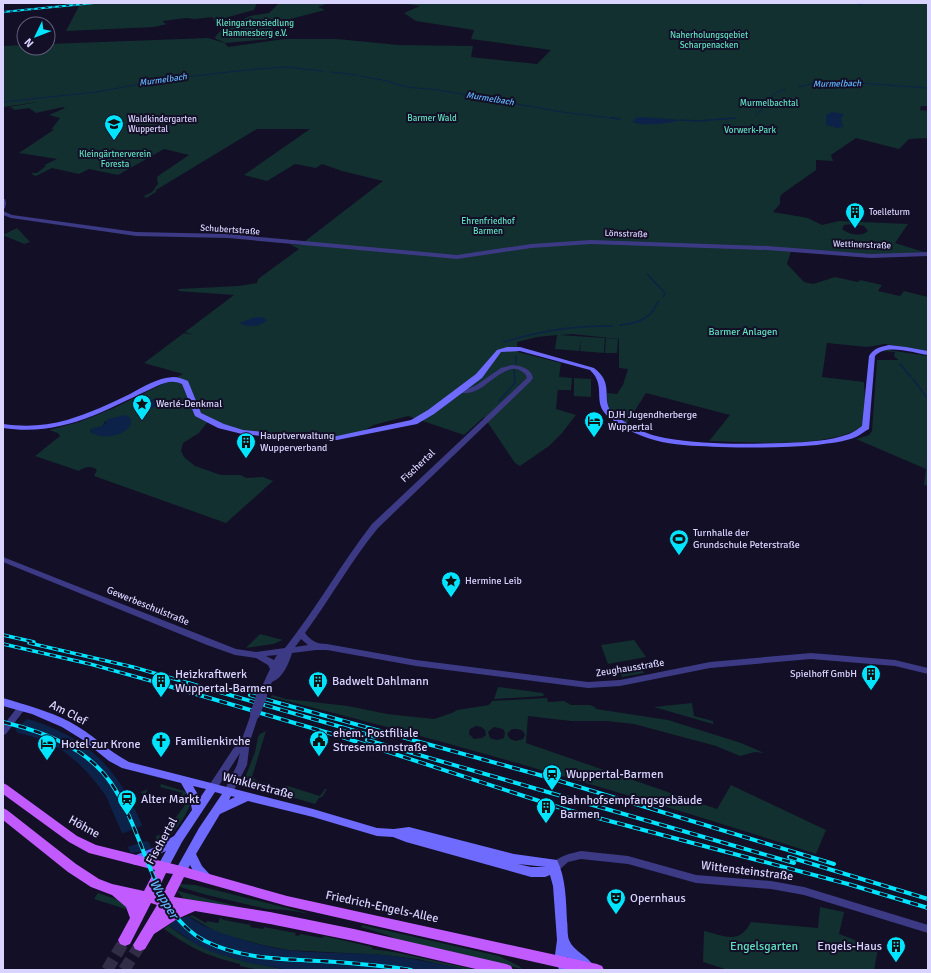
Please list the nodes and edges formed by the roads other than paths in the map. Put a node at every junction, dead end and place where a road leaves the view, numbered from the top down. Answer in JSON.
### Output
{"nodes":[{"id":1,"x":3,"y":200,"type":"edge"},
{"id":2,"x":3,"y":208,"type":"edge"},
{"id":3,"x":3,"y":213,"type":"edge"},
{"id":4,"x":794,"y":250,"type":"joint"},
{"id":5,"x":928,"y":254,"type":"edge"},
{"id":6,"x":458,"y":257,"type":"joint"},
{"id":7,"x":928,"y":353,"type":"edge"},
{"id":8,"x":460,"y":390,"type":"junction"},
{"id":9,"x":3,"y":426,"type":"edge"},
{"id":10,"x":3,"y":559,"type":"edge"},
{"id":11,"x":301,"y":633,"type":"junction"},
{"id":12,"x":316,"y":647,"type":"junction"},
{"id":13,"x":288,"y":650,"type":"junction"},
{"id":14,"x":256,"y":655,"type":"junction"},
{"id":15,"x":274,"y":670,"type":"junction"},
{"id":16,"x":928,"y":670,"type":"edge"},
{"id":17,"x":269,"y":682,"type":"junction"},
{"id":18,"x":3,"y":702,"type":"edge"},
{"id":19,"x":20,"y":710,"type":"junction"},
{"id":20,"x":3,"y":732,"type":"edge"},
{"id":21,"x":246,"y":741,"type":"junction"},
{"id":22,"x":116,"y":759,"type":"joint"},
{"id":23,"x":185,"y":781,"type":"junction"},
{"id":24,"x":212,"y":787,"type":"junction"},
{"id":25,"x":3,"y":788,"type":"edge"},
{"id":26,"x":229,"y":791,"type":"junction"},
{"id":27,"x":248,"y":796,"type":"junction"},
{"id":28,"x":197,"y":809,"type":"junction"},
{"id":29,"x":216,"y":812,"type":"junction"},
{"id":30,"x":3,"y":813,"type":"edge"},
{"id":31,"x":178,"y":839,"type":"junction"},
{"id":32,"x":190,"y":854,"type":"junction"},
{"id":33,"x":130,"y":859,"type":"junction"},
{"id":34,"x":557,"y":864,"type":"junction"},
{"id":35,"x":163,"y":867,"type":"junction"},
{"id":36,"x":181,"y":871,"type":"junction"},
{"id":37,"x":208,"y":879,"type":"junction"},
{"id":38,"x":111,"y":889,"type":"junction"},
{"id":39,"x":166,"y":901,"type":"junction"},
{"id":40,"x":140,"y":904,"type":"junction"},
{"id":41,"x":189,"y":906,"type":"junction"},
{"id":42,"x":153,"y":927,"type":"junction"},
{"id":43,"x":928,"y":929,"type":"edge"},
{"id":44,"x":125,"y":940,"type":"tunnel mouth"},
{"id":45,"x":563,"y":940,"type":"junction"},
{"id":46,"x":140,"y":945,"type":"tunnel mouth"},
{"id":47,"x":563,"y":966,"type":"edge"},
{"id":48,"x":594,"y":969,"type":"edge"},
{"id":49,"x":506,"y":970,"type":"edge"}],
"edges":[{"from":1,"to":2,"type":"street"},
{"from":3,"to":6,"type":"street","name":"Schubertstraße"},
{"from":4,"to":5,"type":"street","name":"Wettinerstraße"},
{"from":4,"to":6,"type":"street","name":"Lönsstraße"},
{"from":7,"to":8,"type":"main road"},
{"from":8,"to":9,"type":"main road"},
{"from":8,"to":11,"type":"street","name":"Fischertal"},
{"from":10,"to":14,"type":"street","name":"Gewerbeschulstraße"},
{"from":11,"to":12,"type":"street"},
{"from":11,"to":13,"type":"street","name":"Fischertal"},
{"from":12,"to":13,"type":"street","name":"Zeughausstraße"},
{"from":12,"to":16,"type":"street","name":"Zeughausstraße"},
{"from":13,"to":14,"type":"street","name":"Gewerbeschulstraße"},
{"from":13,"to":15,"type":"street","name":"Fischertal"},
{"from":13,"to":17,"type":"street","name":"Fischertal"},
{"from":14,"to":15,"type":"street"},
{"from":15,"to":17,"type":"street","name":"Fischertal"},
{"from":17,"to":21,"type":"street","name":"Fischertal","bridge":true},
{"from":18,"to":19,"type":"main road","name":"Am Clef"},
{"from":19,"to":20,"type":"street"},
{"from":19,"to":22,"type":"main road","name":"Am Clef"},
{"from":21,"to":24,"type":"street","name":"Fischertal"},
{"from":21,"to":26,"type":"street","name":"Fischertal"},
{"from":22,"to":23,"type":"main road","name":"Winklerstraße"},
{"from":23,"to":24,"type":"main road","name":"Winklerstraße"},
{"from":23,"to":28,"type":"main road"},
{"from":24,"to":26,"type":"main road","name":"Winklerstraße"},
{"from":24,"to":28,"type":"main road","name":"Fischertal"},
{"from":25,"to":33,"type":"main road","name":"Höhne"},
{"from":26,"to":27,"type":"main road","name":"Winklerstraße"},
{"from":26,"to":29,"type":"main road","name":"Fischertal"},
{"from":27,"to":29,"type":"main road"},
{"from":27,"to":34,"type":"main road","name":"Winklerstraße"},
{"from":28,"to":31,"type":"main road","name":"Fischertal"},
{"from":29,"to":32,"type":"main road","name":"Fischertal"},
{"from":30,"to":38,"type":"main road"},
{"from":31,"to":33,"type":"main road"},
{"from":31,"to":35,"type":"main road","name":"Fischertal"},
{"from":32,"to":36,"type":"main road","name":"Fischertal"},
{"from":32,"to":37,"type":"main road"},
{"from":33,"to":35,"type":"main road","name":"Höhne"},
{"from":34,"to":43,"type":"street","name":"Wittensteinstraße"},
{"from":34,"to":45,"type":"main road"},
{"from":35,"to":36,"type":"main road","name":"Friedrich-Engels-Allee"},
{"from":35,"to":40,"type":"main road","name":"Fischertal"},
{"from":36,"to":37,"type":"main road","name":"Friedrich-Engels-Allee"},
{"from":36,"to":39,"type":"main road","name":"Fischertal"},
{"from":37,"to":47,"type":"main road","name":"Friedrich-Engels-Allee"},
{"from":38,"to":40,"type":"main road"},
{"from":38,"to":40,"type":"main road"},
{"from":39,"to":40,"type":"main road"},
{"from":39,"to":41,"type":"main road"},
{"from":39,"to":42,"type":"main road","name":"Fischertal"},
{"from":40,"to":44,"type":"main road","name":"Fischertal"},
{"from":41,"to":42,"type":"main road"},
{"from":41,"to":49,"type":"main road"},
{"from":42,"to":46,"type":"main road","name":"Fischertal"},
{"from":45,"to":47,"type":"main road"},
{"from":45,"to":48,"type":"main road"},
{"from":47,"to":48,"type":"main road","name":"Friedrich-Engels-Allee"}]}
